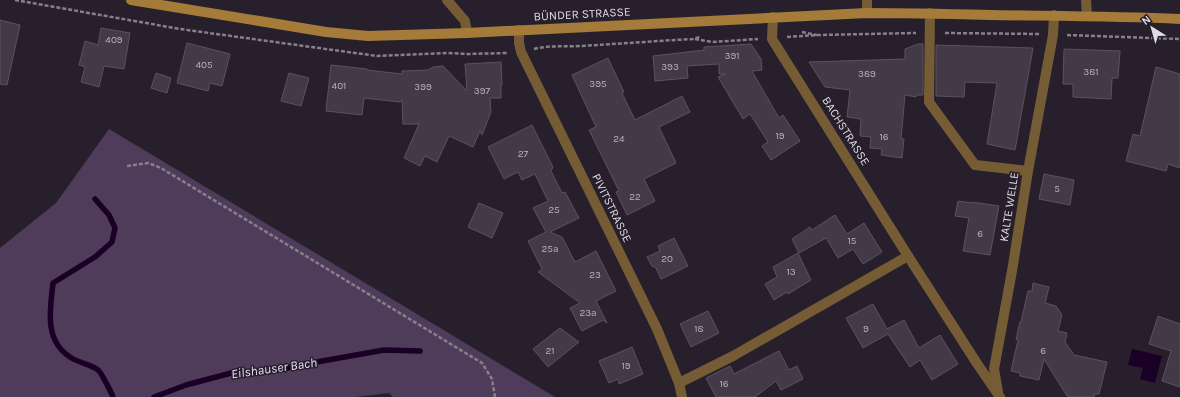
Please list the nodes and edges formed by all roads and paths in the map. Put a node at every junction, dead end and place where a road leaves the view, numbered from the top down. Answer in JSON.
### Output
{"nodes":[{"id":1,"x":15,"y":0,"type":"edge"},
{"id":2,"x":131,"y":0,"type":"edge"},
{"id":3,"x":447,"y":0,"type":"edge"},
{"id":4,"x":866,"y":0,"type":"edge"},
{"id":5,"x":1086,"y":0,"type":"edge"},
{"id":6,"x":867,"y":13,"type":"junction"},
{"id":7,"x":930,"y":13,"type":"junction"},
{"id":8,"x":1054,"y":15,"type":"junction"},
{"id":9,"x":1087,"y":16,"type":"junction"},
{"id":10,"x":773,"y":17,"type":"junction"},
{"id":11,"x":1180,"y":19,"type":"edge"},
{"id":12,"x":519,"y":30,"type":"junction"},
{"id":13,"x":467,"y":33,"type":"junction"},
{"id":14,"x":930,"y":33,"type":"junction"},
{"id":15,"x":1053,"y":35,"type":"junction"},
{"id":16,"x":772,"y":39,"type":"junction"},
{"id":17,"x":1180,"y":39,"type":"edge"},
{"id":18,"x":521,"y":52,"type":"junction"},
{"id":19,"x":127,"y":166,"type":"dead end"},
{"id":20,"x":1028,"y":171,"type":"junction"},
{"id":21,"x":908,"y":256,"type":"junction"},
{"id":22,"x":679,"y":383,"type":"junction"},
{"id":23,"x":997,"y":396,"type":"edge"},
{"id":24,"x":495,"y":397,"type":"edge"},
{"id":25,"x":682,"y":397,"type":"edge"}],
"edges":[{"from":1,"to":18,"type":"path"},
{"from":2,"to":13,"type":"main road","name":"BÜNDER STRASSE"},
{"from":3,"to":13,"type":"street"},
{"from":4,"to":6,"type":"street"},
{"from":5,"to":9,"type":"street"},
{"from":6,"to":7,"type":"main road","name":"BÜNDER STRASSE"},
{"from":6,"to":10,"type":"main road","name":"BÜNDER STRASSE"},
{"from":7,"to":8,"type":"main road","name":"BÜNDER STRASSE"},
{"from":7,"to":14,"type":"street"},
{"from":8,"to":9,"type":"main road","name":"BÜNDER STRASSE"},
{"from":8,"to":15,"type":"street","name":"KALTE WELLE"},
{"from":9,"to":11,"type":"main road","name":"BÜNDER STRASSE"},
{"from":10,"to":12,"type":"main road","name":"BÜNDER STRASSE"},
{"from":10,"to":16,"type":"street"},
{"from":12,"to":13,"type":"main road","name":"BÜNDER STRASSE"},
{"from":12,"to":18,"type":"street","name":"PIVITSTRASSE"},
{"from":14,"to":15,"type":"path"},
{"from":14,"to":16,"type":"path"},
{"from":14,"to":20,"type":"street"},
{"from":15,"to":17,"type":"path"},
{"from":15,"to":20,"type":"street","name":"KALTE WELLE"},
{"from":16,"to":18,"type":"path"},
{"from":16,"to":21,"type":"street","name":"BACHSTRASSE"},
{"from":18,"to":22,"type":"street","name":"PIVITSTRASSE"},
{"from":19,"to":24,"type":"path"},
{"from":20,"to":23,"type":"street","name":"KALTE WELLE"},
{"from":21,"to":22,"type":"street"},
{"from":21,"to":23,"type":"street","name":"BACHSTRASSE"},
{"from":22,"to":25,"type":"street","name":"PIVITSTRASSE"}]}
